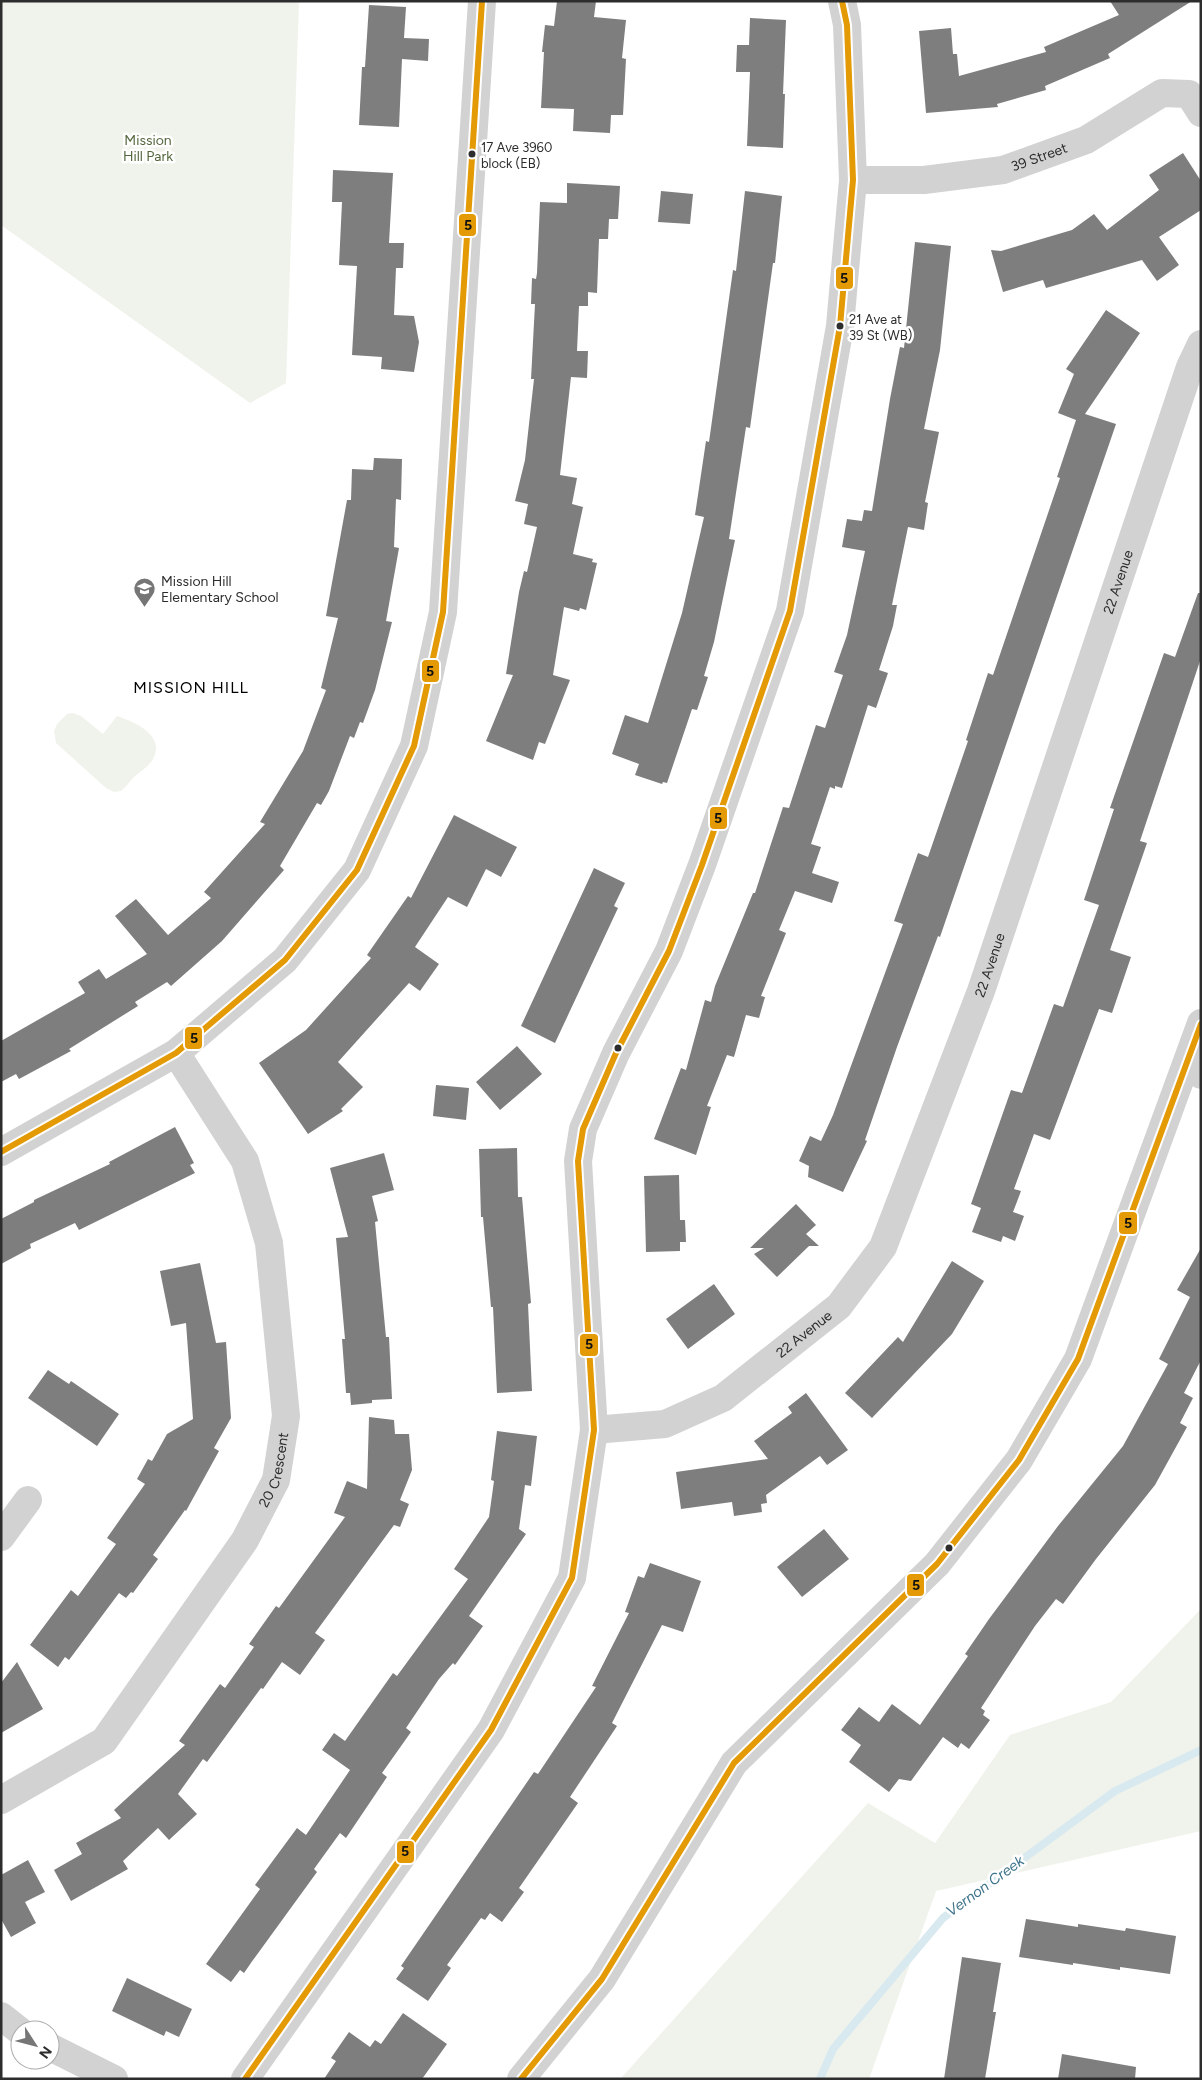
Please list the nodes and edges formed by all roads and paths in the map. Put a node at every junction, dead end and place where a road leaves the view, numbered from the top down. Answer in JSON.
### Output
{"nodes":[{"id":1,"x":482,"y":1,"type":"edge"},
{"id":2,"x":842,"y":1,"type":"edge"},
{"id":3,"x":1201,"y":112,"type":"edge"},
{"id":4,"x":853,"y":180,"type":"junction"},
{"id":5,"x":1201,"y":344,"type":"edge"},
{"id":6,"x":1201,"y":1023,"type":"edge"},
{"id":7,"x":176,"y":1053,"type":"junction"},
{"id":8,"x":1194,"y":1070,"type":"edge"},
{"id":9,"x":1,"y":1152,"type":"edge"},
{"id":10,"x":594,"y":1430,"type":"junction"},
{"id":11,"x":28,"y":1500,"type":"dead end"},
{"id":12,"x":1,"y":1537,"type":"edge"},
{"id":13,"x":1,"y":1800,"type":"edge"},
{"id":14,"x":60,"y":2052,"type":"edge"},
{"id":15,"x":114,"y":2079,"type":"edge"},
{"id":16,"x":245,"y":2079,"type":"edge"},
{"id":17,"x":521,"y":2079,"type":"edge"}],
"edges":[{"from":1,"to":7,"type":"street"},
{"from":2,"to":4,"type":"street"},
{"from":3,"to":4,"type":"street","name":"39 Street"},
{"from":4,"to":10,"type":"street"},
{"from":5,"to":10,"type":"street","name":"22 Avenue"},
{"from":6,"to":8,"type":"street"},
{"from":7,"to":9,"type":"street"},
{"from":7,"to":13,"type":"street","name":"20 Crescent"},
{"from":8,"to":17,"type":"street"},
{"from":10,"to":16,"type":"street"},
{"from":11,"to":12,"type":"street"},
{"from":14,"to":15,"type":"street"}]}
